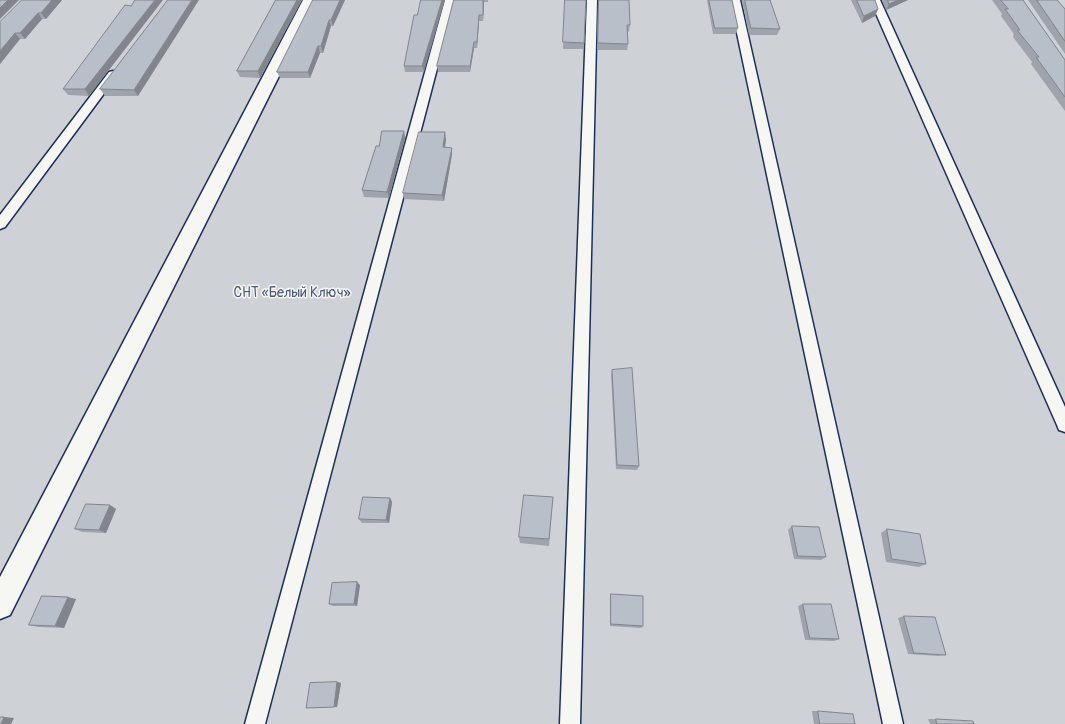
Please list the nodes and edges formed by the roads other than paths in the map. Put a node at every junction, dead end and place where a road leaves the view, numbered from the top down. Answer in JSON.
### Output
{"nodes":[{"id":1,"x":310,"y":0,"type":"edge"},
{"id":2,"x":450,"y":0,"type":"edge"},
{"id":3,"x":592,"y":0,"type":"edge"},
{"id":4,"x":735,"y":0,"type":"edge"},
{"id":5,"x":874,"y":0,"type":"edge"},
{"id":6,"x":122,"y":62,"type":"edge"},
{"id":7,"x":0,"y":224,"type":"edge"},
{"id":8,"x":1065,"y":425,"type":"edge"},
{"id":9,"x":0,"y":605,"type":"edge"},
{"id":10,"x":255,"y":724,"type":"edge"},
{"id":11,"x":570,"y":724,"type":"edge"},
{"id":12,"x":892,"y":724,"type":"edge"}],
"edges":[{"from":1,"to":9,"type":"street"},
{"from":2,"to":10,"type":"lane"},
{"from":3,"to":11,"type":"lane"},
{"from":4,"to":12,"type":"lane"},
{"from":5,"to":8,"type":"lane"},
{"from":6,"to":7,"type":"lane"}]}
